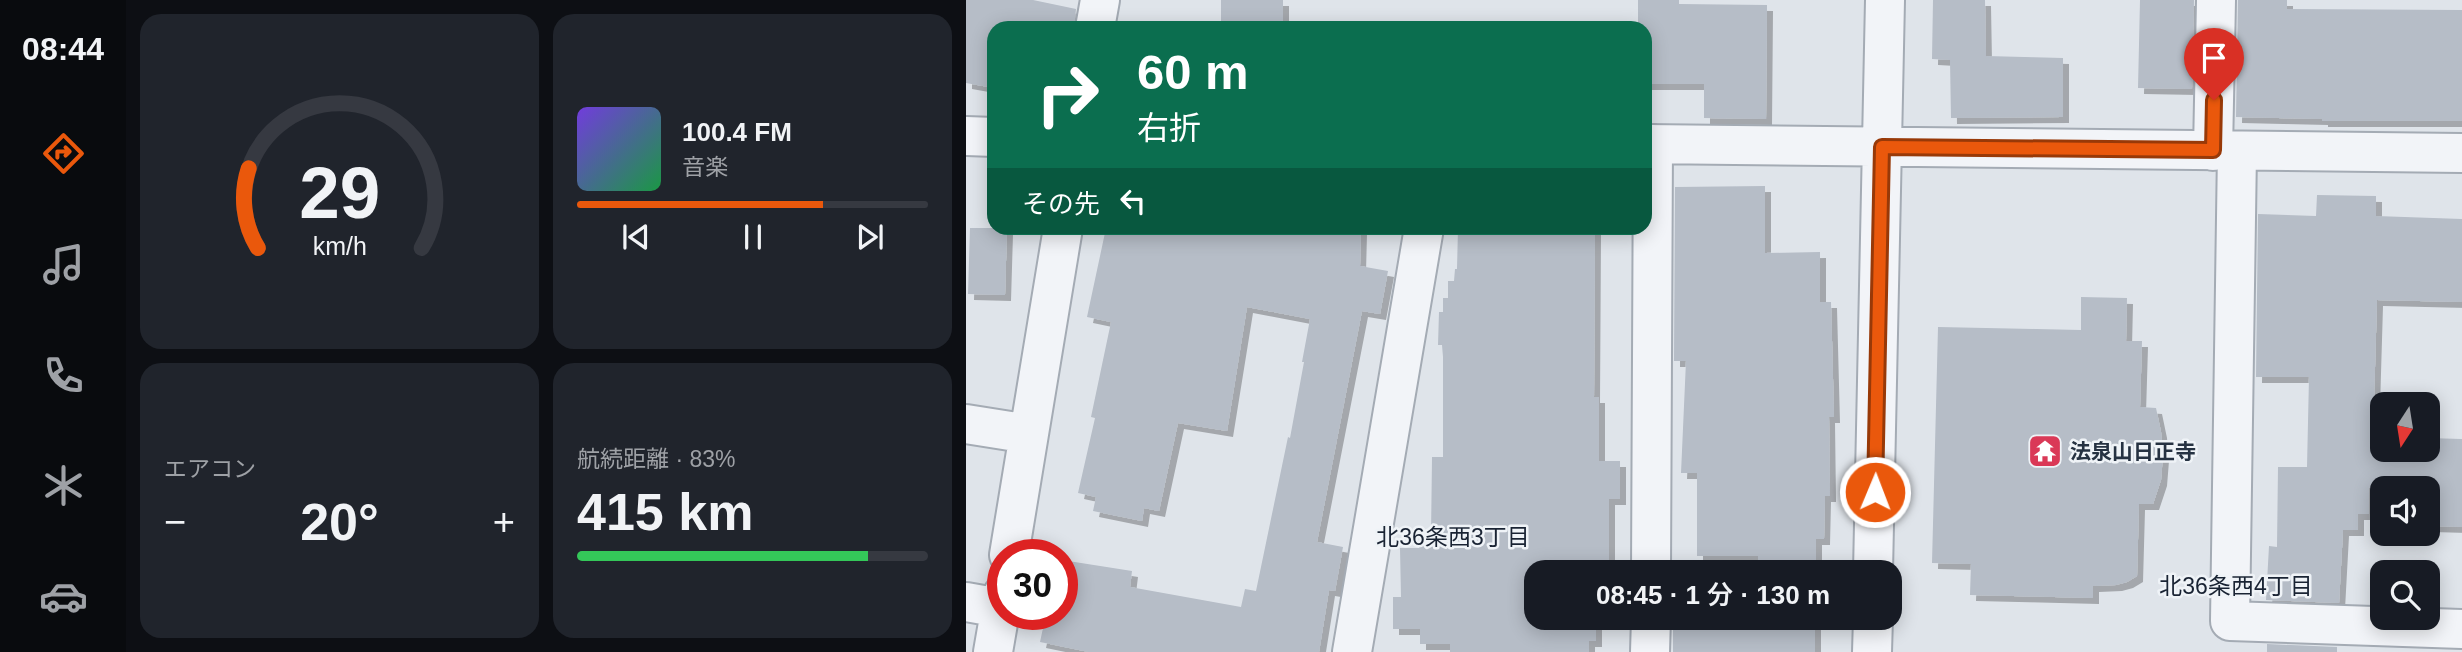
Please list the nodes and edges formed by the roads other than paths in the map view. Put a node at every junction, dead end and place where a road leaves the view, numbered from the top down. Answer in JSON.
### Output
{"nodes":[{"id":1,"x":1100,"y":0,"type":"edge"},
{"id":2,"x":1885,"y":0,"type":"edge"},
{"id":3,"x":2216,"y":0,"type":"edge"},
{"id":4,"x":1096,"y":21,"type":"edge"},
{"id":5,"x":966,"y":136,"type":"edge"},
{"id":6,"x":987,"y":137,"type":"edge"},
{"id":7,"x":1652,"y":144,"type":"edge"},
{"id":8,"x":1882,"y":147,"type":"junction"},
{"id":9,"x":2225,"y":151,"type":"junction"},
{"id":10,"x":2462,"y":153,"type":"edge"},
{"id":11,"x":1062,"y":235,"type":"edge"},
{"id":12,"x":1423,"y":235,"type":"edge"},
{"id":13,"x":1649,"y":235,"type":"edge"},
{"id":14,"x":966,"y":424,"type":"edge"},
{"id":15,"x":1029,"y":434,"type":"junction"},
{"id":16,"x":1012,"y":539,"type":"edge"},
{"id":17,"x":1651,"y":560,"type":"edge"},
{"id":18,"x":1873,"y":560,"type":"edge"},
{"id":19,"x":2462,"y":629,"type":"edge"},
{"id":20,"x":992,"y":630,"type":"edge"},
{"id":21,"x":1650,"y":630,"type":"edge"},
{"id":22,"x":1873,"y":630,"type":"edge"},
{"id":23,"x":993,"y":652,"type":"edge"},
{"id":24,"x":1352,"y":652,"type":"edge"},
{"id":25,"x":1650,"y":652,"type":"edge"},
{"id":26,"x":1872,"y":652,"type":"edge"}],
"edges":[{"from":1,"to":4,"type":"street"},
{"from":2,"to":8,"type":"street"},
{"from":3,"to":9,"type":"street"},
{"from":5,"to":6,"type":"street"},
{"from":7,"to":8,"type":"street"},
{"from":8,"to":9,"type":"street"},
{"from":8,"to":18,"type":"street"},
{"from":9,"to":10,"type":"street"},
{"from":9,"to":19,"type":"street"},
{"from":11,"to":15,"type":"street"},
{"from":12,"to":24,"type":"street"},
{"from":13,"to":17,"type":"street"},
{"from":14,"to":15,"type":"street"},
{"from":15,"to":16,"type":"street"},
{"from":20,"to":23,"type":"street"},
{"from":21,"to":25,"type":"street"},
{"from":22,"to":26,"type":"street"}]}
